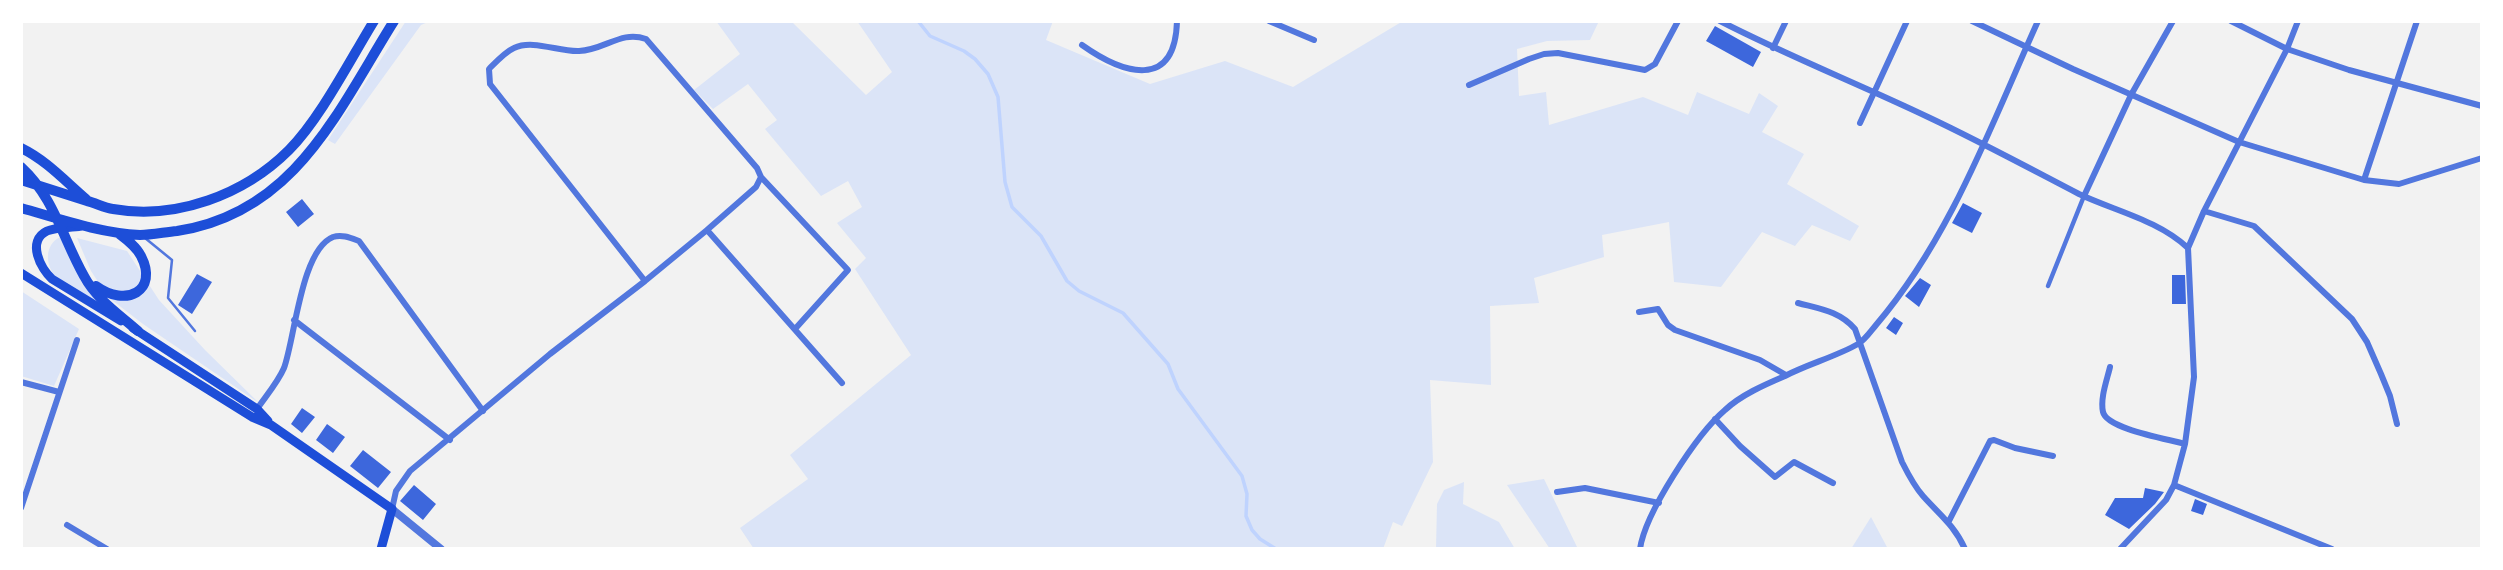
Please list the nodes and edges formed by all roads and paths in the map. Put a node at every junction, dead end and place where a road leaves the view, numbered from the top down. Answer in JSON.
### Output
{"nodes":[{"id":1,"x":374,"y":21,"type":"edge"},
{"id":2,"x":394,"y":21,"type":"edge"},
{"id":3,"x":1177,"y":21,"type":"edge"},
{"id":4,"x":1269,"y":21,"type":"edge"},
{"id":5,"x":1678,"y":21,"type":"edge"},
{"id":6,"x":1720,"y":21,"type":"edge"},
{"id":7,"x":1786,"y":21,"type":"edge"},
{"id":8,"x":1906,"y":21,"type":"edge"},
{"id":9,"x":1972,"y":21,"type":"edge"},
{"id":10,"x":2038,"y":21,"type":"edge"},
{"id":11,"x":2172,"y":21,"type":"edge"},
{"id":12,"x":2231,"y":21,"type":"edge"},
{"id":13,"x":2298,"y":21,"type":"edge"},
{"id":14,"x":2417,"y":21,"type":"edge"},
{"id":15,"x":1314,"y":40,"type":"dead end"},
{"id":16,"x":1082,"y":45,"type":"dead end"},
{"id":17,"x":2026,"y":46,"type":"junction"},
{"id":18,"x":1773,"y":48,"type":"junction"},
{"id":19,"x":2287,"y":49,"type":"junction"},
{"id":20,"x":2395,"y":83,"type":"junction"},
{"id":21,"x":1469,"y":85,"type":"dead end"},
{"id":22,"x":1874,"y":93,"type":"junction"},
{"id":23,"x":2131,"y":96,"type":"junction"},
{"id":24,"x":2482,"y":106,"type":"edge"},
{"id":25,"x":1860,"y":123,"type":"dead end"},
{"id":26,"x":2239,"y":142,"type":"junction"},
{"id":27,"x":1983,"y":146,"type":"junction"},
{"id":28,"x":21,"y":148,"type":"edge"},
{"id":29,"x":2482,"y":158,"type":"edge"},
{"id":30,"x":21,"y":167,"type":"edge"},
{"id":31,"x":761,"y":177,"type":"junction"},
{"id":32,"x":21,"y":180,"type":"edge"},
{"id":33,"x":2364,"y":180,"type":"junction"},
{"id":34,"x":2084,"y":196,"type":"junction"},
{"id":35,"x":90,"y":201,"type":"junction"},
{"id":36,"x":21,"y":208,"type":"edge"},
{"id":37,"x":2204,"y":211,"type":"junction"},
{"id":38,"x":85,"y":226,"type":"junction"},
{"id":39,"x":707,"y":230,"type":"junction"},
{"id":40,"x":117,"y":232,"type":"junction"},
{"id":41,"x":142,"y":235,"type":"junction"},
{"id":42,"x":2188,"y":248,"type":"junction"},
{"id":43,"x":21,"y":273,"type":"edge"},
{"id":44,"x":83,"y":275,"type":"junction"},
{"id":45,"x":645,"y":281,"type":"junction"},
{"id":46,"x":2048,"y":286,"type":"dead end"},
{"id":47,"x":1798,"y":303,"type":"dead end"},
{"id":48,"x":1639,"y":312,"type":"dead end"},
{"id":49,"x":294,"y":320,"type":"junction"},
{"id":50,"x":794,"y":329,"type":"junction"},
{"id":51,"x":138,"y":331,"type":"junction"},
{"id":52,"x":195,"y":331,"type":"dead end"},
{"id":53,"x":77,"y":340,"type":"dead end"},
{"id":54,"x":1860,"y":343,"type":"junction"},
{"id":55,"x":2109,"y":367,"type":"dead end"},
{"id":56,"x":1786,"y":375,"type":"junction"},
{"id":57,"x":21,"y":382,"type":"edge"},
{"id":58,"x":842,"y":383,"type":"dead end"},
{"id":59,"x":59,"y":392,"type":"junction"},
{"id":60,"x":257,"y":409,"type":"junction"},
{"id":61,"x":483,"y":411,"type":"junction"},
{"id":62,"x":1715,"y":419,"type":"junction"},
{"id":63,"x":2397,"y":424,"type":"dead end"},
{"id":64,"x":271,"y":425,"type":"junction"},
{"id":65,"x":450,"y":440,"type":"junction"},
{"id":66,"x":2185,"y":443,"type":"junction"},
{"id":67,"x":2053,"y":457,"type":"dead end"},
{"id":68,"x":21,"y":477,"type":"edge"},
{"id":69,"x":30,"y":480,"type":"junction"},
{"id":70,"x":1833,"y":482,"type":"dead end"},
{"id":71,"x":2174,"y":485,"type":"junction"},
{"id":72,"x":1557,"y":492,"type":"dead end"},
{"id":73,"x":1659,"y":503,"type":"junction"},
{"id":74,"x":21,"y":508,"type":"edge"},
{"id":75,"x":392,"y":509,"type":"junction"},
{"id":76,"x":1949,"y":521,"type":"junction"},
{"id":77,"x":67,"y":525,"type":"dead end"},
{"id":78,"x":107,"y":549,"type":"edge"},
{"id":79,"x":381,"y":549,"type":"edge"},
{"id":80,"x":441,"y":549,"type":"edge"},
{"id":81,"x":1640,"y":549,"type":"edge"},
{"id":82,"x":1965,"y":549,"type":"edge"},
{"id":83,"x":2120,"y":549,"type":"edge"},
{"id":84,"x":2332,"y":549,"type":"edge"}],
"edges":[{"from":1,"to":35,"type":"highway"},
{"from":2,"to":41,"type":"highway"},
{"from":3,"to":16,"type":"street"},
{"from":4,"to":15,"type":"street"},
{"from":5,"to":21,"type":"street"},
{"from":6,"to":18,"type":"street"},
{"from":7,"to":18,"type":"street"},
{"from":8,"to":22,"type":"street"},
{"from":9,"to":17,"type":"street"},
{"from":10,"to":17,"type":"street"},
{"from":11,"to":23,"type":"street"},
{"from":12,"to":19,"type":"street"},
{"from":13,"to":19,"type":"street"},
{"from":14,"to":20,"type":"street"},
{"from":17,"to":23,"type":"street"},
{"from":17,"to":27,"type":"street"},
{"from":18,"to":22,"type":"street"},
{"from":19,"to":20,"type":"street"},
{"from":19,"to":26,"type":"street"},
{"from":20,"to":24,"type":"street"},
{"from":20,"to":33,"type":"street"},
{"from":22,"to":25,"type":"street"},
{"from":22,"to":27,"type":"street"},
{"from":23,"to":26,"type":"street"},
{"from":23,"to":34,"type":"street"},
{"from":26,"to":33,"type":"street"},
{"from":26,"to":37,"type":"street"},
{"from":27,"to":34,"type":"street"},
{"from":27,"to":54,"type":"street"},
{"from":28,"to":35,"type":"highway"},
{"from":29,"to":33,"type":"street"},
{"from":30,"to":44,"type":"highway"},
{"from":31,"to":39,"type":"street"},
{"from":31,"to":45,"type":"street"},
{"from":31,"to":50,"type":"street"},
{"from":32,"to":35,"type":"highway"},
{"from":34,"to":42,"type":"street"},
{"from":34,"to":46,"type":"street"},
{"from":36,"to":38,"type":"highway"},
{"from":37,"to":42,"type":"street"},
{"from":37,"to":63,"type":"street"},
{"from":38,"to":40,"type":"highway"},
{"from":38,"to":51,"type":"main road"},
{"from":39,"to":45,"type":"street"},
{"from":39,"to":50,"type":"street"},
{"from":40,"to":41,"type":"highway"},
{"from":40,"to":44,"type":"highway"},
{"from":41,"to":52,"type":"lane"},
{"from":42,"to":66,"type":"street"},
{"from":43,"to":64,"type":"main road"},
{"from":44,"to":51,"type":"highway"},
{"from":45,"to":61,"type":"street"},
{"from":47,"to":54,"type":"street"},
{"from":48,"to":56,"type":"street"},
{"from":49,"to":60,"type":"street"},
{"from":49,"to":61,"type":"street"},
{"from":49,"to":65,"type":"street"},
{"from":50,"to":58,"type":"street"},
{"from":51,"to":60,"type":"main road"},
{"from":53,"to":59,"type":"street"},
{"from":54,"to":56,"type":"street"},
{"from":54,"to":76,"type":"street"},
{"from":55,"to":66,"type":"street"},
{"from":56,"to":62,"type":"street"},
{"from":57,"to":59,"type":"street"},
{"from":59,"to":69,"type":"street"},
{"from":60,"to":64,"type":"main road"},
{"from":61,"to":65,"type":"street"},
{"from":62,"to":70,"type":"street"},
{"from":62,"to":73,"type":"street"},
{"from":64,"to":75,"type":"main road"},
{"from":65,"to":75,"type":"street"},
{"from":66,"to":71,"type":"street"},
{"from":67,"to":76,"type":"street"},
{"from":68,"to":69,"type":"street"},
{"from":69,"to":74,"type":"street"},
{"from":71,"to":83,"type":"street"},
{"from":71,"to":84,"type":"street"},
{"from":72,"to":73,"type":"street"},
{"from":73,"to":81,"type":"street"},
{"from":75,"to":79,"type":"main road"},
{"from":75,"to":80,"type":"street"},
{"from":76,"to":82,"type":"street"},
{"from":77,"to":78,"type":"street"}]}
